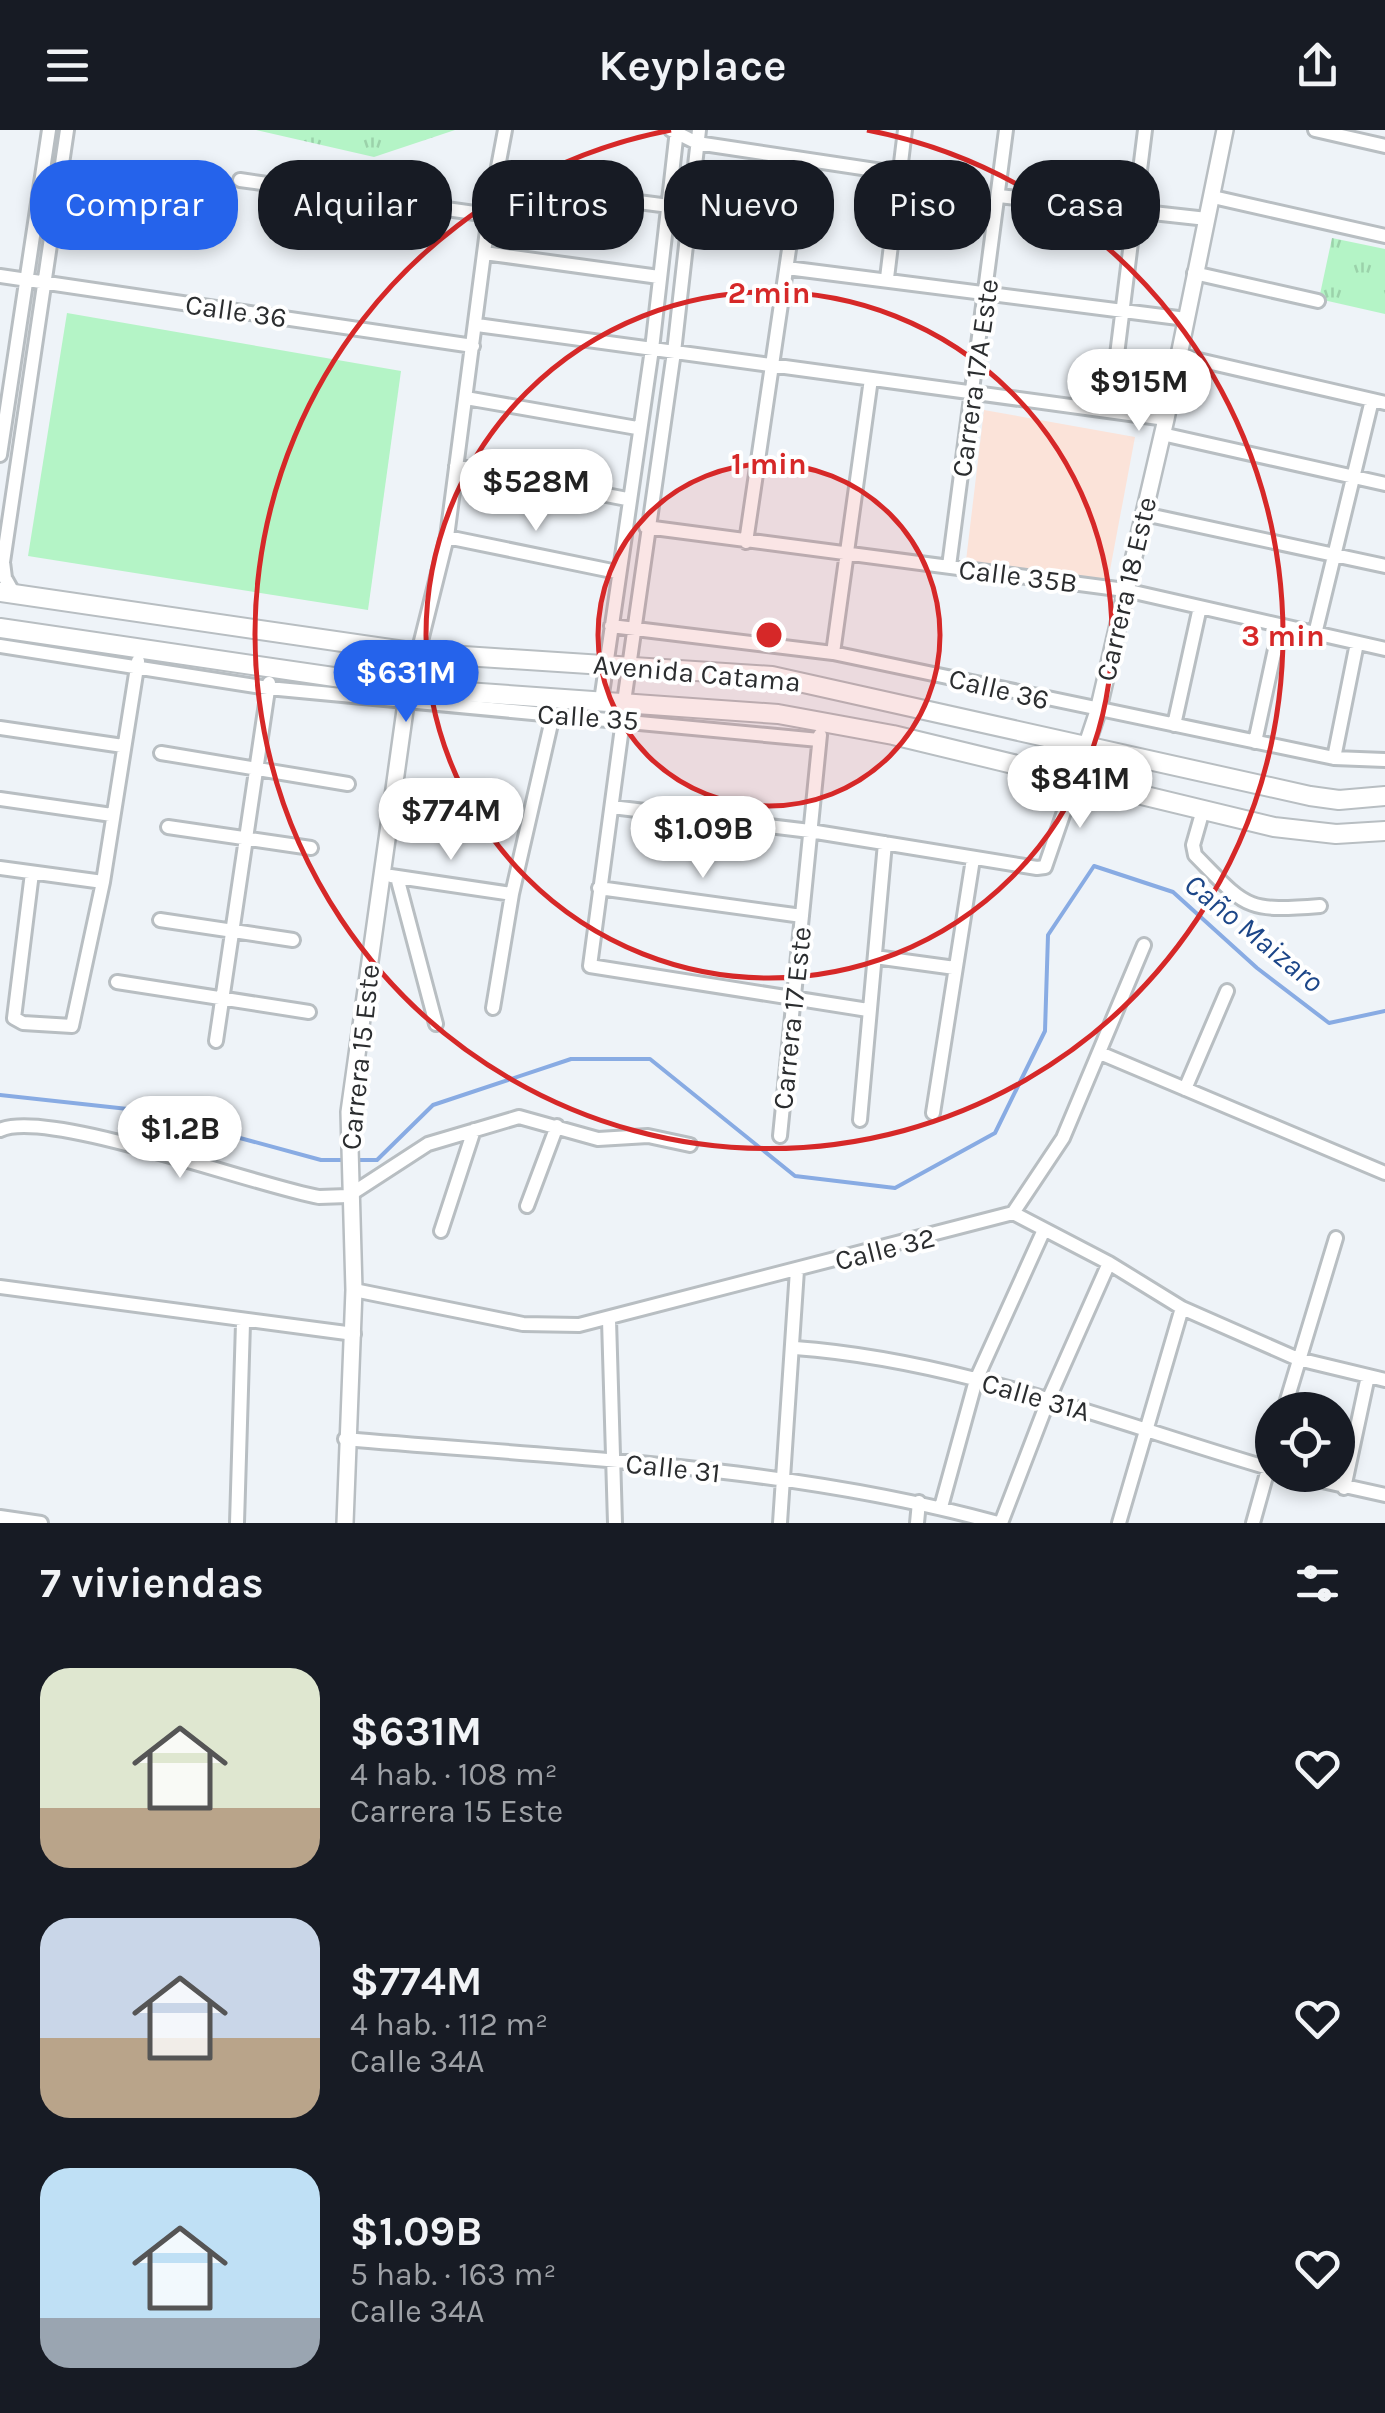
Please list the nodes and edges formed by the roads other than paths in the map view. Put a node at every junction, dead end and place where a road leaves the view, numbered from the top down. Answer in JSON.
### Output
{"nodes":[{"id":1,"x":49,"y":130,"type":"edge"},
{"id":2,"x":67,"y":130,"type":"edge"},
{"id":3,"x":506,"y":130,"type":"edge"},
{"id":4,"x":668,"y":130,"type":"edge"},
{"id":5,"x":677,"y":130,"type":"edge"},
{"id":6,"x":905,"y":130,"type":"edge"},
{"id":7,"x":1006,"y":130,"type":"edge"},
{"id":8,"x":1145,"y":130,"type":"edge"},
{"id":9,"x":1224,"y":130,"type":"edge"},
{"id":10,"x":1315,"y":130,"type":"edge"},
{"id":11,"x":698,"y":136,"type":"edge"},
{"id":12,"x":1385,"y":146,"type":"edge"},
{"id":13,"x":44,"y":160,"type":"edge"},
{"id":14,"x":63,"y":160,"type":"edge"},
{"id":15,"x":499,"y":160,"type":"edge"},
{"id":16,"x":673,"y":160,"type":"edge"},
{"id":17,"x":798,"y":160,"type":"edge"},
{"id":18,"x":903,"y":160,"type":"edge"},
{"id":19,"x":1141,"y":160,"type":"edge"},
{"id":20,"x":240,"y":180,"type":"dead end"},
{"id":21,"x":999,"y":196,"type":"junction"},
{"id":22,"x":1011,"y":197,"type":"edge"},
{"id":23,"x":1213,"y":197,"type":"junction"},
{"id":24,"x":472,"y":213,"type":"edge"},
{"id":25,"x":1160,"y":214,"type":"edge"},
{"id":26,"x":1207,"y":219,"type":"junction"},
{"id":27,"x":1385,"y":236,"type":"edge"},
{"id":28,"x":664,"y":238,"type":"edge"},
{"id":29,"x":30,"y":250,"type":"edge"},
{"id":30,"x":51,"y":250,"type":"edge"},
{"id":31,"x":484,"y":250,"type":"edge"},
{"id":32,"x":790,"y":250,"type":"edge"},
{"id":33,"x":891,"y":250,"type":"edge"},
{"id":34,"x":1131,"y":250,"type":"edge"},
{"id":35,"x":484,"y":253,"type":"junction"},
{"id":36,"x":787,"y":268,"type":"junction"},
{"id":37,"x":1194,"y":273,"type":"junction"},
{"id":38,"x":0,"y":276,"type":"edge"},
{"id":39,"x":659,"y":277,"type":"junction"},
{"id":40,"x":887,"y":278,"type":"junction"},
{"id":41,"x":26,"y":280,"type":"junction"},
{"id":42,"x":47,"y":283,"type":"junction"},
{"id":43,"x":988,"y":293,"type":"junction"},
{"id":44,"x":1318,"y":301,"type":"dead end"},
{"id":45,"x":1124,"y":312,"type":"junction"},
{"id":46,"x":1186,"y":319,"type":"junction"},
{"id":47,"x":477,"y":324,"type":"junction"},
{"id":48,"x":472,"y":346,"type":"junction"},
{"id":49,"x":652,"y":350,"type":"junction"},
{"id":50,"x":674,"y":352,"type":"junction"},
{"id":51,"x":1177,"y":355,"type":"junction"},
{"id":52,"x":772,"y":366,"type":"junction"},
{"id":53,"x":871,"y":378,"type":"junction"},
{"id":54,"x":973,"y":389,"type":"junction"},
{"id":55,"x":466,"y":398,"type":"junction"},
{"id":56,"x":1378,"y":401,"type":"edge"},
{"id":57,"x":1110,"y":411,"type":"junction"},
{"id":58,"x":1164,"y":426,"type":"junction"},
{"id":59,"x":637,"y":428,"type":"junction"},
{"id":60,"x":0,"y":455,"type":"edge"},
{"id":61,"x":456,"y":466,"type":"junction"},
{"id":62,"x":1354,"y":477,"type":"junction"},
{"id":63,"x":1385,"y":484,"type":"edge"},
{"id":64,"x":628,"y":499,"type":"junction"},
{"id":65,"x":1144,"y":514,"type":"junction"},
{"id":66,"x":646,"y":527,"type":"junction"},
{"id":67,"x":447,"y":537,"type":"junction"},
{"id":68,"x":746,"y":542,"type":"junction"},
{"id":69,"x":844,"y":555,"type":"junction"},
{"id":70,"x":1336,"y":556,"type":"junction"},
{"id":71,"x":949,"y":566,"type":"junction"},
{"id":72,"x":1385,"y":566,"type":"edge"},
{"id":73,"x":618,"y":572,"type":"junction"},
{"id":74,"x":1125,"y":590,"type":"junction"},
{"id":75,"x":7,"y":593,"type":"edge"},
{"id":76,"x":1200,"y":607,"type":"junction"},
{"id":77,"x":611,"y":626,"type":"junction"},
{"id":78,"x":1280,"y":626,"type":"junction"},
{"id":79,"x":0,"y":628,"type":"edge"},
{"id":80,"x":634,"y":628,"type":"junction"},
{"id":81,"x":1315,"y":634,"type":"junction"},
{"id":82,"x":1356,"y":644,"type":"junction"},
{"id":83,"x":0,"y":646,"type":"edge"},
{"id":84,"x":1385,"y":649,"type":"edge"},
{"id":85,"x":832,"y":653,"type":"junction"},
{"id":86,"x":418,"y":654,"type":"junction"},
{"id":87,"x":138,"y":657,"type":"junction"},
{"id":88,"x":605,"y":664,"type":"junction"},
{"id":89,"x":629,"y":666,"type":"junction"},
{"id":90,"x":272,"y":668,"type":"junction"},
{"id":91,"x":268,"y":688,"type":"junction"},
{"id":92,"x":408,"y":696,"type":"junction"},
{"id":93,"x":601,"y":700,"type":"junction"},
{"id":94,"x":624,"y":711,"type":"junction"},
{"id":95,"x":1098,"y":711,"type":"junction"},
{"id":96,"x":553,"y":715,"type":"junction"},
{"id":97,"x":1174,"y":725,"type":"junction"},
{"id":98,"x":0,"y":728,"type":"edge"},
{"id":99,"x":821,"y":731,"type":"junction"},
{"id":100,"x":1254,"y":742,"type":"junction"},
{"id":101,"x":123,"y":746,"type":"junction"},
{"id":102,"x":1087,"y":747,"type":"junction"},
{"id":103,"x":161,"y":753,"type":"dead end"},
{"id":104,"x":1334,"y":758,"type":"junction"},
{"id":105,"x":1385,"y":760,"type":"edge"},
{"id":106,"x":256,"y":768,"type":"junction"},
{"id":107,"x":1075,"y":780,"type":"junction"},
{"id":108,"x":348,"y":784,"type":"dead end"},
{"id":109,"x":395,"y":793,"type":"junction"},
{"id":110,"x":1385,"y":796,"type":"edge"},
{"id":111,"x":0,"y":799,"type":"edge"},
{"id":112,"x":472,"y":803,"type":"dead end"},
{"id":113,"x":612,"y":807,"type":"junction"},
{"id":114,"x":1203,"y":810,"type":"junction"},
{"id":115,"x":112,"y":816,"type":"junction"},
{"id":116,"x":168,"y":826,"type":"dead end"},
{"id":117,"x":810,"y":830,"type":"junction"},
{"id":118,"x":1385,"y":831,"type":"edge"},
{"id":119,"x":245,"y":837,"type":"junction"},
{"id":120,"x":885,"y":843,"type":"junction"},
{"id":121,"x":311,"y":848,"type":"dead end"},
{"id":122,"x":973,"y":859,"type":"junction"},
{"id":123,"x":0,"y":868,"type":"edge"},
{"id":124,"x":32,"y":873,"type":"junction"},
{"id":125,"x":390,"y":876,"type":"junction"},
{"id":126,"x":103,"y":882,"type":"junction"},
{"id":127,"x":599,"y":888,"type":"junction"},
{"id":128,"x":512,"y":894,"type":"junction"},
{"id":129,"x":1320,"y":906,"type":"dead end"},
{"id":130,"x":802,"y":916,"type":"junction"},
{"id":131,"x":160,"y":920,"type":"dead end"},
{"id":132,"x":231,"y":930,"type":"junction"},
{"id":133,"x":293,"y":940,"type":"dead end"},
{"id":134,"x":1144,"y":945,"type":"dead end"},
{"id":135,"x":875,"y":957,"type":"junction"},
{"id":136,"x":955,"y":968,"type":"junction"},
{"id":137,"x":118,"y":982,"type":"dead end"},
{"id":138,"x":1227,"y":991,"type":"dead end"},
{"id":139,"x":794,"y":996,"type":"junction"},
{"id":140,"x":222,"y":998,"type":"junction"},
{"id":141,"x":493,"y":1008,"type":"dead end"},
{"id":142,"x":868,"y":1010,"type":"junction"},
{"id":143,"x":309,"y":1012,"type":"dead end"},
{"id":144,"x":436,"y":1024,"type":"dead end"},
{"id":145,"x":216,"y":1042,"type":"dead end"},
{"id":146,"x":1100,"y":1053,"type":"junction"},
{"id":147,"x":1185,"y":1088,"type":"junction"},
{"id":148,"x":933,"y":1113,"type":"dead end"},
{"id":149,"x":860,"y":1120,"type":"dead end"},
{"id":150,"x":557,"y":1126,"type":"junction"},
{"id":151,"x":0,"y":1130,"type":"edge"},
{"id":152,"x":474,"y":1130,"type":"junction"},
{"id":153,"x":780,"y":1136,"type":"dead end"},
{"id":154,"x":690,"y":1144,"type":"dead end"},
{"id":155,"x":1385,"y":1173,"type":"edge"},
{"id":156,"x":348,"y":1196,"type":"junction"},
{"id":157,"x":527,"y":1206,"type":"dead end"},
{"id":158,"x":1012,"y":1213,"type":"junction"},
{"id":159,"x":441,"y":1231,"type":"dead end"},
{"id":160,"x":1043,"y":1232,"type":"junction"},
{"id":161,"x":1336,"y":1238,"type":"dead end"},
{"id":162,"x":1109,"y":1263,"type":"junction"},
{"id":163,"x":797,"y":1270,"type":"junction"},
{"id":164,"x":0,"y":1287,"type":"edge"},
{"id":165,"x":354,"y":1290,"type":"junction"},
{"id":166,"x":1182,"y":1308,"type":"junction"},
{"id":167,"x":609,"y":1320,"type":"junction"},
{"id":168,"x":243,"y":1323,"type":"junction"},
{"id":169,"x":354,"y":1334,"type":"junction"},
{"id":170,"x":795,"y":1348,"type":"junction"},
{"id":171,"x":1298,"y":1359,"type":"junction"},
{"id":172,"x":1368,"y":1376,"type":"junction"},
{"id":173,"x":976,"y":1380,"type":"junction"},
{"id":174,"x":1385,"y":1380,"type":"edge"},
{"id":175,"x":1289,"y":1392,"type":"edge"},
{"id":176,"x":1048,"y":1398,"type":"junction"},
{"id":177,"x":1148,"y":1430,"type":"junction"},
{"id":178,"x":1355,"y":1437,"type":"edge"},
{"id":179,"x":345,"y":1439,"type":"junction"},
{"id":180,"x":1255,"y":1460,"type":"edge"},
{"id":181,"x":615,"y":1462,"type":"junction"},
{"id":182,"x":784,"y":1479,"type":"junction"},
{"id":183,"x":1355,"y":1490,"type":"edge"},
{"id":184,"x":1262,"y":1492,"type":"edge"},
{"id":185,"x":1385,"y":1495,"type":"edge"},
{"id":186,"x":919,"y":1502,"type":"junction"},
{"id":187,"x":940,"y":1507,"type":"junction"},
{"id":188,"x":0,"y":1518,"type":"edge"},
{"id":189,"x":41,"y":1523,"type":"edge"},
{"id":190,"x":237,"y":1523,"type":"edge"},
{"id":191,"x":345,"y":1523,"type":"edge"},
{"id":192,"x":615,"y":1523,"type":"edge"},
{"id":193,"x":780,"y":1523,"type":"edge"},
{"id":194,"x":917,"y":1523,"type":"edge"},
{"id":195,"x":999,"y":1523,"type":"edge"},
{"id":196,"x":1120,"y":1523,"type":"edge"},
{"id":197,"x":1253,"y":1523,"type":"edge"}],
"edges":[{"from":1,"to":13,"type":"street"},
{"from":2,"to":14,"type":"street"},
{"from":3,"to":15,"type":"street"},
{"from":4,"to":5,"type":"street"},
{"from":5,"to":11,"type":"street"},
{"from":5,"to":16,"type":"street"},
{"from":6,"to":18,"type":"street"},
{"from":7,"to":21,"type":"street","name":"Carrera 17A Este"},
{"from":8,"to":19,"type":"street"},
{"from":9,"to":23,"type":"street","name":"Carrera 18 Este"},
{"from":10,"to":12,"type":"street"},
{"from":11,"to":17,"type":"street"},
{"from":11,"to":50,"type":"street"},
{"from":20,"to":24,"type":"street"},
{"from":21,"to":22,"type":"street"},
{"from":21,"to":43,"type":"street","name":"Carrera 17A Este"},
{"from":23,"to":26,"type":"street","name":"Carrera 18 Este"},
{"from":23,"to":27,"type":"street"},
{"from":25,"to":26,"type":"street"},
{"from":26,"to":37,"type":"street","name":"Carrera 18 Este"},
{"from":28,"to":39,"type":"street"},
{"from":29,"to":41,"type":"street"},
{"from":30,"to":42,"type":"street"},
{"from":31,"to":35,"type":"street"},
{"from":32,"to":36,"type":"street"},
{"from":33,"to":40,"type":"street"},
{"from":34,"to":45,"type":"street"},
{"from":35,"to":39,"type":"street"},
{"from":35,"to":47,"type":"street"},
{"from":36,"to":40,"type":"street"},
{"from":36,"to":52,"type":"street"},
{"from":37,"to":44,"type":"street"},
{"from":37,"to":46,"type":"street","name":"Carrera 18 Este"},
{"from":38,"to":41,"type":"street","name":"Calle 36"},
{"from":39,"to":49,"type":"street"},
{"from":40,"to":43,"type":"street"},
{"from":41,"to":42,"type":"street","name":"Calle 36"},
{"from":41,"to":60,"type":"street"},
{"from":42,"to":48,"type":"street","name":"Calle 36"},
{"from":42,"to":75,"type":"street"},
{"from":43,"to":45,"type":"street"},
{"from":43,"to":54,"type":"street","name":"Carrera 17A Este"},
{"from":45,"to":46,"type":"street"},
{"from":45,"to":57,"type":"street"},
{"from":46,"to":51,"type":"street","name":"Carrera 18 Este"},
{"from":47,"to":48,"type":"street"},
{"from":47,"to":49,"type":"street"},
{"from":48,"to":55,"type":"street"},
{"from":49,"to":50,"type":"street"},
{"from":49,"to":59,"type":"street"},
{"from":50,"to":52,"type":"street"},
{"from":50,"to":66,"type":"street"},
{"from":51,"to":56,"type":"street"},
{"from":51,"to":58,"type":"street","name":"Carrera 18 Este"},
{"from":52,"to":53,"type":"street"},
{"from":52,"to":68,"type":"street"},
{"from":53,"to":54,"type":"street"},
{"from":53,"to":69,"type":"street"},
{"from":54,"to":57,"type":"street"},
{"from":54,"to":71,"type":"street","name":"Carrera 17A Este"},
{"from":55,"to":59,"type":"street"},
{"from":55,"to":61,"type":"street"},
{"from":56,"to":62,"type":"street"},
{"from":57,"to":58,"type":"street"},
{"from":58,"to":62,"type":"street"},
{"from":58,"to":65,"type":"street","name":"Carrera 18 Este"},
{"from":59,"to":64,"type":"street"},
{"from":61,"to":64,"type":"street"},
{"from":61,"to":67,"type":"street"},
{"from":62,"to":63,"type":"street"},
{"from":62,"to":70,"type":"street"},
{"from":64,"to":73,"type":"street"},
{"from":65,"to":70,"type":"street"},
{"from":65,"to":74,"type":"street","name":"Carrera 18 Este"},
{"from":66,"to":68,"type":"street","name":"Calle 35B"},
{"from":66,"to":80,"type":"street"},
{"from":67,"to":73,"type":"street"},
{"from":67,"to":86,"type":"street"},
{"from":68,"to":69,"type":"street","name":"Calle 35B"},
{"from":69,"to":71,"type":"street","name":"Calle 35B"},
{"from":69,"to":85,"type":"street"},
{"from":70,"to":72,"type":"street"},
{"from":70,"to":81,"type":"street"},
{"from":71,"to":74,"type":"street","name":"Calle 35B"},
{"from":73,"to":77,"type":"street"},
{"from":74,"to":76,"type":"street","name":"Calle 35B"},
{"from":74,"to":95,"type":"street","name":"Carrera 18 Este"},
{"from":75,"to":86,"type":"main road","name":"Avenida Catama"},
{"from":76,"to":78,"type":"street","name":"Calle 35B"},
{"from":76,"to":97,"type":"street"},
{"from":77,"to":80,"type":"street","name":"Calle 36"},
{"from":77,"to":88,"type":"street"},
{"from":78,"to":81,"type":"street","name":"Calle 35B"},
{"from":78,"to":100,"type":"street"},
{"from":79,"to":87,"type":"main road","name":"Avenida Catama"},
{"from":80,"to":85,"type":"street","name":"Calle 36"},
{"from":80,"to":89,"type":"street"},
{"from":81,"to":82,"type":"street","name":"Calle 35B"},
{"from":82,"to":84,"type":"street","name":"Calle 35B"},
{"from":82,"to":104,"type":"street"},
{"from":83,"to":87,"type":"street","name":"Calle 35"},
{"from":85,"to":95,"type":"street","name":"Calle 36"},
{"from":86,"to":88,"type":"main road","name":"Avenida Catama"},
{"from":86,"to":92,"type":"street","name":"Carrera 15 Este"},
{"from":87,"to":90,"type":"main road","name":"Avenida Catama"},
{"from":87,"to":91,"type":"street","name":"Calle 35"},
{"from":87,"to":101,"type":"street"},
{"from":88,"to":89,"type":"main road","name":"Avenida Catama"},
{"from":88,"to":93,"type":"street"},
{"from":89,"to":94,"type":"street"},
{"from":89,"to":102,"type":"main road","name":"Avenida Catama"},
{"from":90,"to":91,"type":"street"},
{"from":90,"to":92,"type":"main road","name":"Avenida Catama"},
{"from":91,"to":92,"type":"street","name":"Calle 35"},
{"from":91,"to":106,"type":"street"},
{"from":92,"to":93,"type":"main road","name":"Avenida Catama"},
{"from":92,"to":96,"type":"street","name":"Calle 35"},
{"from":92,"to":109,"type":"street","name":"Carrera 15 Este"},
{"from":93,"to":94,"type":"main road","name":"Avenida Catama"},
{"from":94,"to":96,"type":"street","name":"Calle 35"},
{"from":94,"to":99,"type":"main road","name":"Avenida Catama"},
{"from":94,"to":113,"type":"street"},
{"from":95,"to":97,"type":"street","name":"Calle 36"},
{"from":95,"to":102,"type":"street","name":"Carrera 18 Este"},
{"from":96,"to":128,"type":"street"},
{"from":97,"to":100,"type":"street","name":"Calle 36"},
{"from":98,"to":101,"type":"street"},
{"from":99,"to":107,"type":"main road","name":"Avenida Catama"},
{"from":99,"to":117,"type":"street","name":"Carrera 17 Este"},
{"from":100,"to":104,"type":"street","name":"Calle 36"},
{"from":101,"to":115,"type":"street"},
{"from":102,"to":107,"type":"street","name":"Carrera 18 Este"},
{"from":102,"to":110,"type":"main road","name":"Avenida Catama"},
{"from":103,"to":106,"type":"street"},
{"from":104,"to":105,"type":"street","name":"Calle 36"},
{"from":106,"to":108,"type":"street"},
{"from":106,"to":119,"type":"street"},
{"from":107,"to":114,"type":"main road","name":"Avenida Catama"},
{"from":107,"to":122,"type":"street","name":"Carrera 18 Este"},
{"from":109,"to":112,"type":"street"},
{"from":109,"to":125,"type":"street","name":"Carrera 15 Este"},
{"from":111,"to":115,"type":"street"},
{"from":113,"to":117,"type":"street"},
{"from":113,"to":127,"type":"street"},
{"from":114,"to":118,"type":"main road","name":"Avenida Catama"},
{"from":114,"to":129,"type":"street"},
{"from":115,"to":126,"type":"street"},
{"from":116,"to":119,"type":"street"},
{"from":117,"to":120,"type":"street"},
{"from":117,"to":130,"type":"street","name":"Carrera 17 Este"},
{"from":119,"to":121,"type":"street"},
{"from":119,"to":132,"type":"street"},
{"from":120,"to":122,"type":"street"},
{"from":120,"to":135,"type":"street"},
{"from":122,"to":136,"type":"street"},
{"from":123,"to":124,"type":"street"},
{"from":124,"to":126,"type":"street"},
{"from":124,"to":126,"type":"street"},
{"from":125,"to":128,"type":"street"},
{"from":125,"to":144,"type":"street"},
{"from":125,"to":156,"type":"street","name":"Carrera 15 Este"},
{"from":127,"to":130,"type":"street"},
{"from":127,"to":139,"type":"street"},
{"from":128,"to":141,"type":"street"},
{"from":130,"to":139,"type":"street","name":"Carrera 17 Este"},
{"from":131,"to":132,"type":"street"},
{"from":132,"to":133,"type":"street"},
{"from":132,"to":140,"type":"street"},
{"from":134,"to":146,"type":"street"},
{"from":135,"to":136,"type":"street"},
{"from":135,"to":142,"type":"street"},
{"from":136,"to":148,"type":"street"},
{"from":137,"to":140,"type":"street"},
{"from":138,"to":147,"type":"street"},
{"from":139,"to":142,"type":"street"},
{"from":139,"to":153,"type":"street","name":"Carrera 17 Este"},
{"from":140,"to":143,"type":"street"},
{"from":140,"to":145,"type":"street"},
{"from":142,"to":149,"type":"street"},
{"from":146,"to":147,"type":"street"},
{"from":146,"to":158,"type":"street"},
{"from":147,"to":155,"type":"street"},
{"from":150,"to":152,"type":"street"},
{"from":150,"to":154,"type":"street"},
{"from":150,"to":157,"type":"street"},
{"from":151,"to":156,"type":"street"},
{"from":152,"to":156,"type":"street"},
{"from":152,"to":159,"type":"street"},
{"from":156,"to":165,"type":"street","name":"Carrera 15 Este"},
{"from":158,"to":160,"type":"street"},
{"from":158,"to":163,"type":"street","name":"Calle 32"},
{"from":160,"to":162,"type":"street"},
{"from":160,"to":173,"type":"street"},
{"from":161,"to":171,"type":"street"},
{"from":162,"to":166,"type":"street"},
{"from":162,"to":176,"type":"street"},
{"from":163,"to":167,"type":"street","name":"Calle 32"},
{"from":163,"to":170,"type":"street"},
{"from":164,"to":168,"type":"street"},
{"from":165,"to":167,"type":"street","name":"Calle 32"},
{"from":165,"to":169,"type":"street","name":"Carrera 15 Este"},
{"from":166,"to":171,"type":"street"},
{"from":166,"to":177,"type":"street"},
{"from":167,"to":181,"type":"street"},
{"from":168,"to":169,"type":"street"},
{"from":168,"to":190,"type":"street"},
{"from":169,"to":179,"type":"street","name":"Carrera 15 Este"},
{"from":170,"to":173,"type":"street","name":"Calle 31A"},
{"from":170,"to":182,"type":"street"},
{"from":171,"to":172,"type":"street"},
{"from":171,"to":175,"type":"street"},
{"from":172,"to":174,"type":"street"},
{"from":172,"to":178,"type":"street"},
{"from":173,"to":176,"type":"street","name":"Calle 31A"},
{"from":173,"to":187,"type":"street"},
{"from":176,"to":177,"type":"street","name":"Calle 31A"},
{"from":176,"to":195,"type":"street"},
{"from":177,"to":180,"type":"street","name":"Calle 31A"},
{"from":177,"to":196,"type":"street"},
{"from":179,"to":181,"type":"street","name":"Calle 31"},
{"from":179,"to":191,"type":"street","name":"Carrera 15 Este"},
{"from":181,"to":182,"type":"street","name":"Calle 31"},
{"from":181,"to":192,"type":"street"},
{"from":182,"to":186,"type":"street","name":"Calle 31"},
{"from":182,"to":193,"type":"street"},
{"from":183,"to":185,"type":"street"},
{"from":184,"to":197,"type":"street"},
{"from":186,"to":187,"type":"street","name":"Calle 31"},
{"from":186,"to":194,"type":"street"},
{"from":187,"to":195,"type":"street","name":"Calle 31"},
{"from":188,"to":189,"type":"street"}]}
